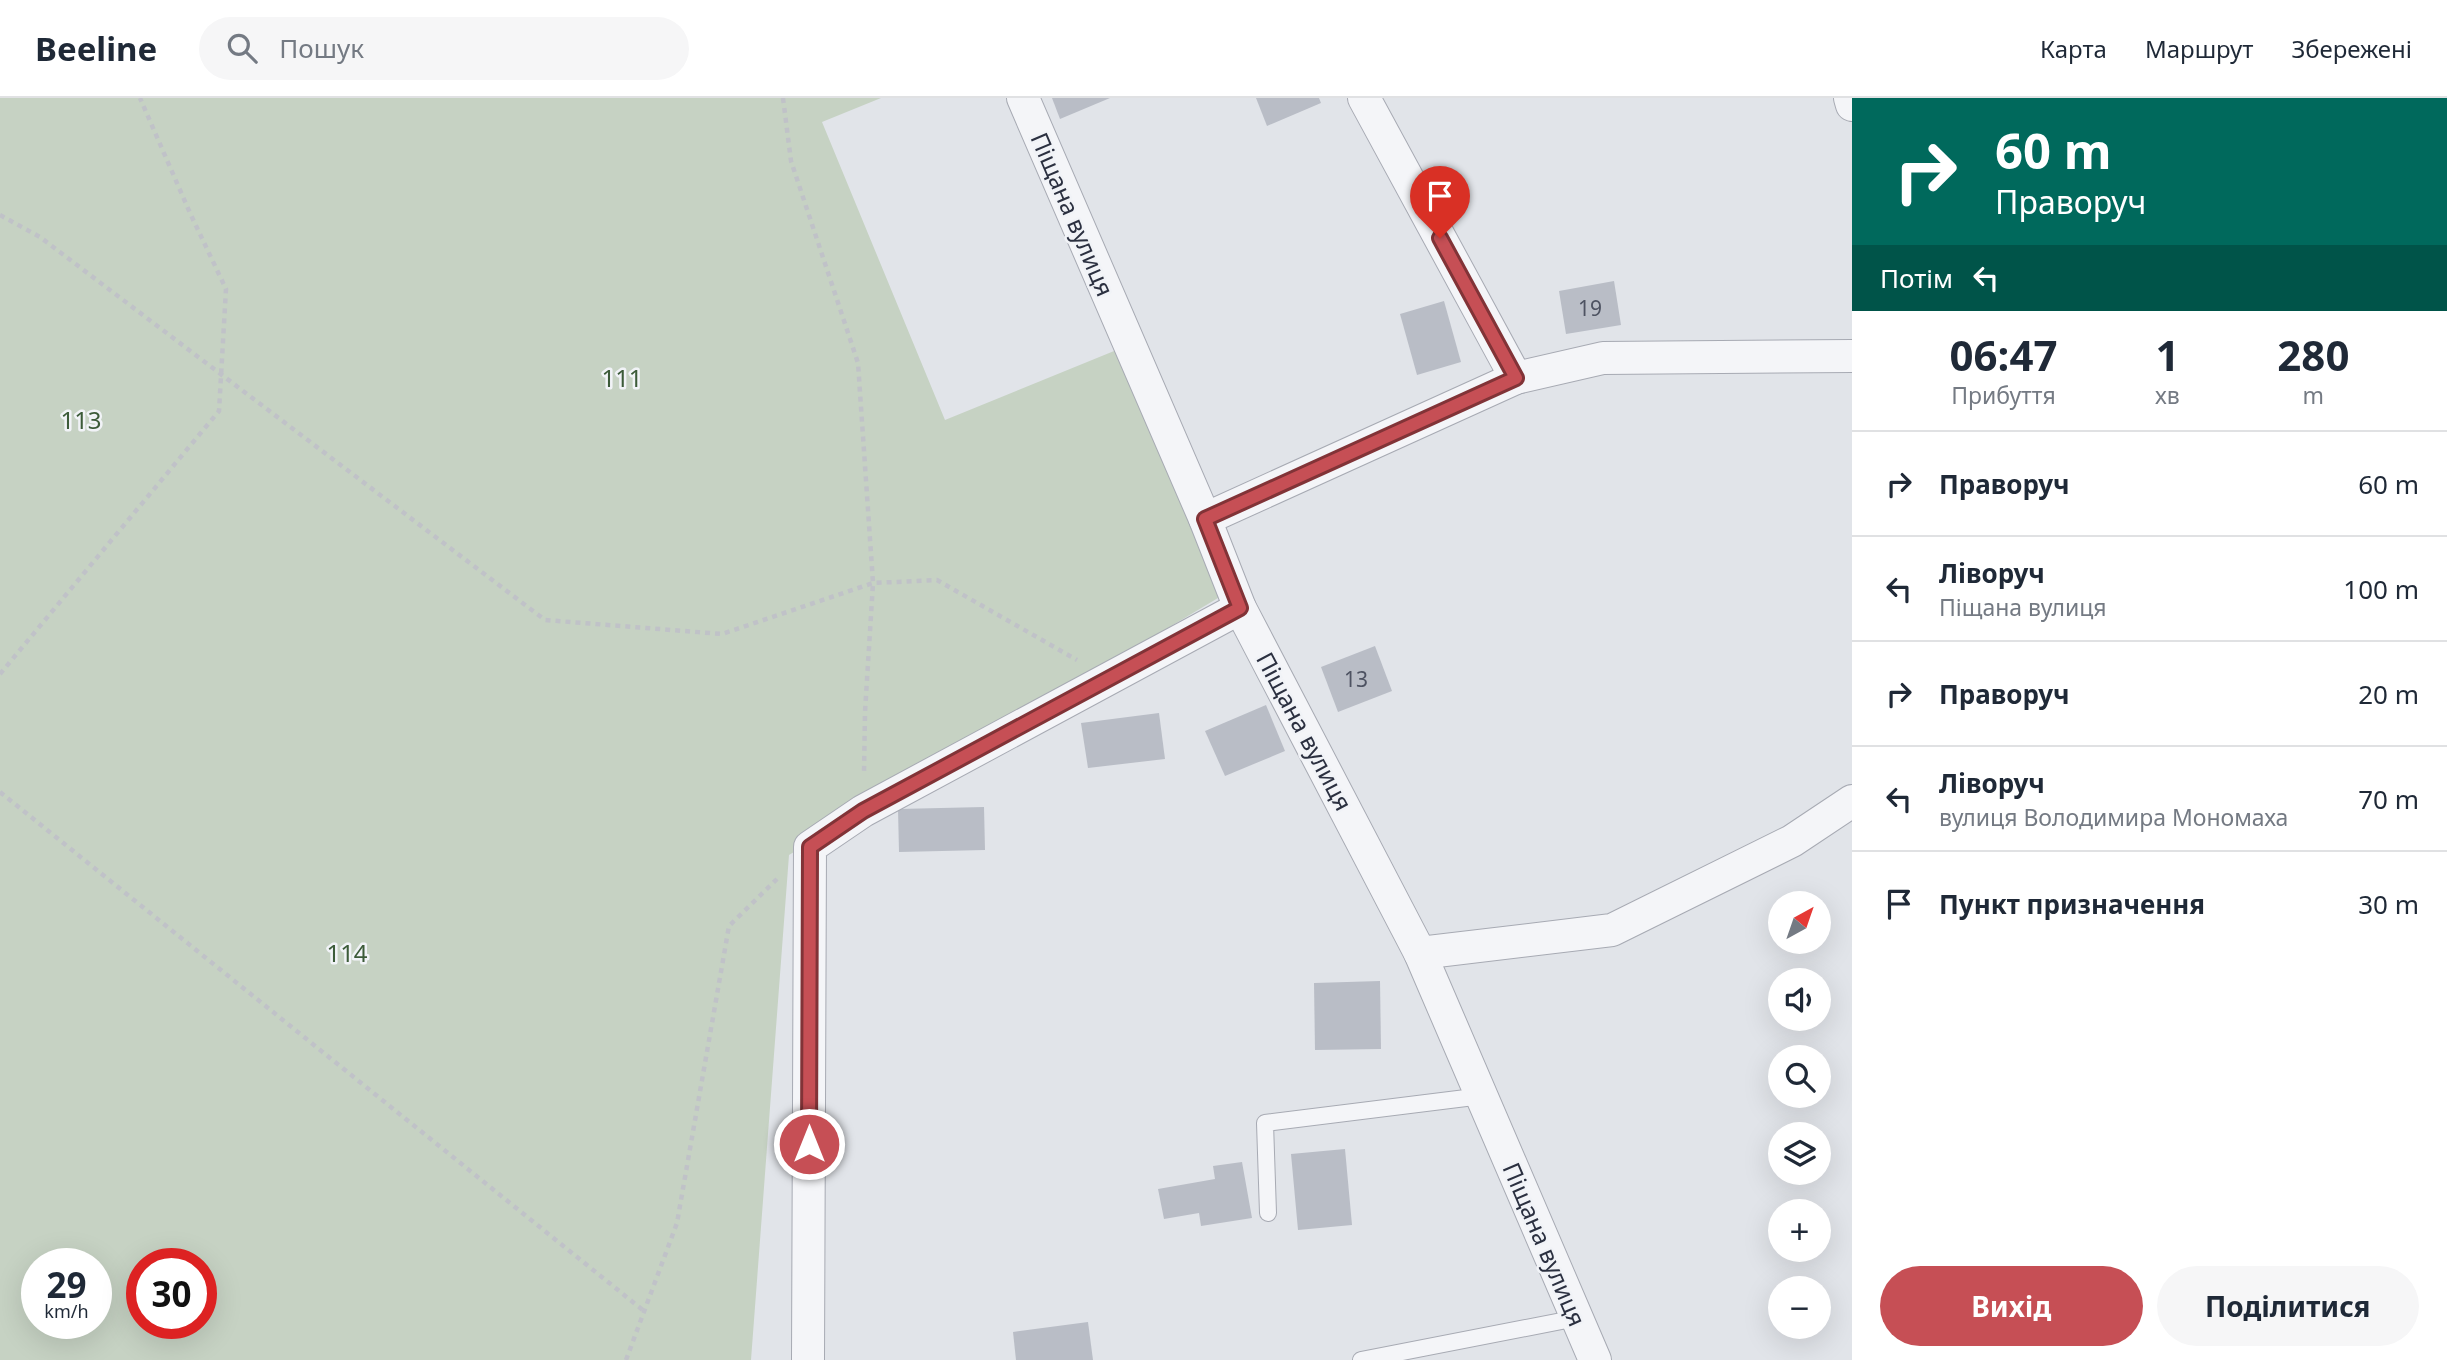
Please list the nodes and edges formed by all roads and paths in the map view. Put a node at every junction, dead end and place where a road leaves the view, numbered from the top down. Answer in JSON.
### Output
{"nodes":[{"id":1,"x":140,"y":98,"type":"edge"},
{"id":2,"x":783,"y":98,"type":"edge"},
{"id":3,"x":1023,"y":98,"type":"edge"},
{"id":4,"x":1364,"y":98,"type":"edge"},
{"id":5,"x":1850,"y":98,"type":"edge"},
{"id":6,"x":1852,"y":105,"type":"edge"},
{"id":7,"x":0,"y":215,"type":"edge"},
{"id":8,"x":1852,"y":356,"type":"edge"},
{"id":9,"x":221,"y":374,"type":"junction"},
{"id":10,"x":1516,"y":378,"type":"junction"},
{"id":11,"x":1205,"y":519,"type":"junction"},
{"id":12,"x":873,"y":583,"type":"junction"},
{"id":13,"x":1240,"y":608,"type":"junction"},
{"id":14,"x":1085,"y":664,"type":"dead end"},
{"id":15,"x":0,"y":674,"type":"edge"},
{"id":16,"x":0,"y":792,"type":"edge"},
{"id":17,"x":1852,"y":801,"type":"edge"},
{"id":18,"x":863,"y":811,"type":"junction"},
{"id":19,"x":810,"y":847,"type":"junction"},
{"id":20,"x":1420,"y":953,"type":"junction"},
{"id":21,"x":1482,"y":1096,"type":"junction"},
{"id":22,"x":1268,"y":1213,"type":"dead end"},
{"id":23,"x":644,"y":1311,"type":"junction"},
{"id":24,"x":1577,"y":1318,"type":"junction"},
{"id":25,"x":626,"y":1360,"type":"edge"},
{"id":26,"x":808,"y":1360,"type":"edge"},
{"id":27,"x":1361,"y":1360,"type":"edge"},
{"id":28,"x":1595,"y":1360,"type":"edge"}],
"edges":[{"from":1,"to":9,"type":"path"},
{"from":2,"to":12,"type":"path"},
{"from":3,"to":11,"type":"street","name":"Піщана вулиця"},
{"from":4,"to":10,"type":"street"},
{"from":5,"to":6,"type":"street"},
{"from":7,"to":9,"type":"path"},
{"from":8,"to":10,"type":"street"},
{"from":9,"to":12,"type":"path"},
{"from":9,"to":15,"type":"path"},
{"from":10,"to":11,"type":"street"},
{"from":11,"to":13,"type":"street","name":"Піщана вулиця"},
{"from":12,"to":14,"type":"path"},
{"from":12,"to":18,"type":"path"},
{"from":13,"to":18,"type":"street"},
{"from":13,"to":20,"type":"street","name":"Піщана вулиця"},
{"from":16,"to":23,"type":"path"},
{"from":17,"to":20,"type":"street"},
{"from":18,"to":19,"type":"street"},
{"from":19,"to":23,"type":"path"},
{"from":19,"to":26,"type":"street"},
{"from":20,"to":21,"type":"street","name":"Піщана вулиця"},
{"from":21,"to":22,"type":"lane"},
{"from":21,"to":24,"type":"street","name":"Піщана вулиця"},
{"from":23,"to":25,"type":"path"},
{"from":24,"to":27,"type":"lane"},
{"from":24,"to":28,"type":"street","name":"Піщана вулиця"}]}
